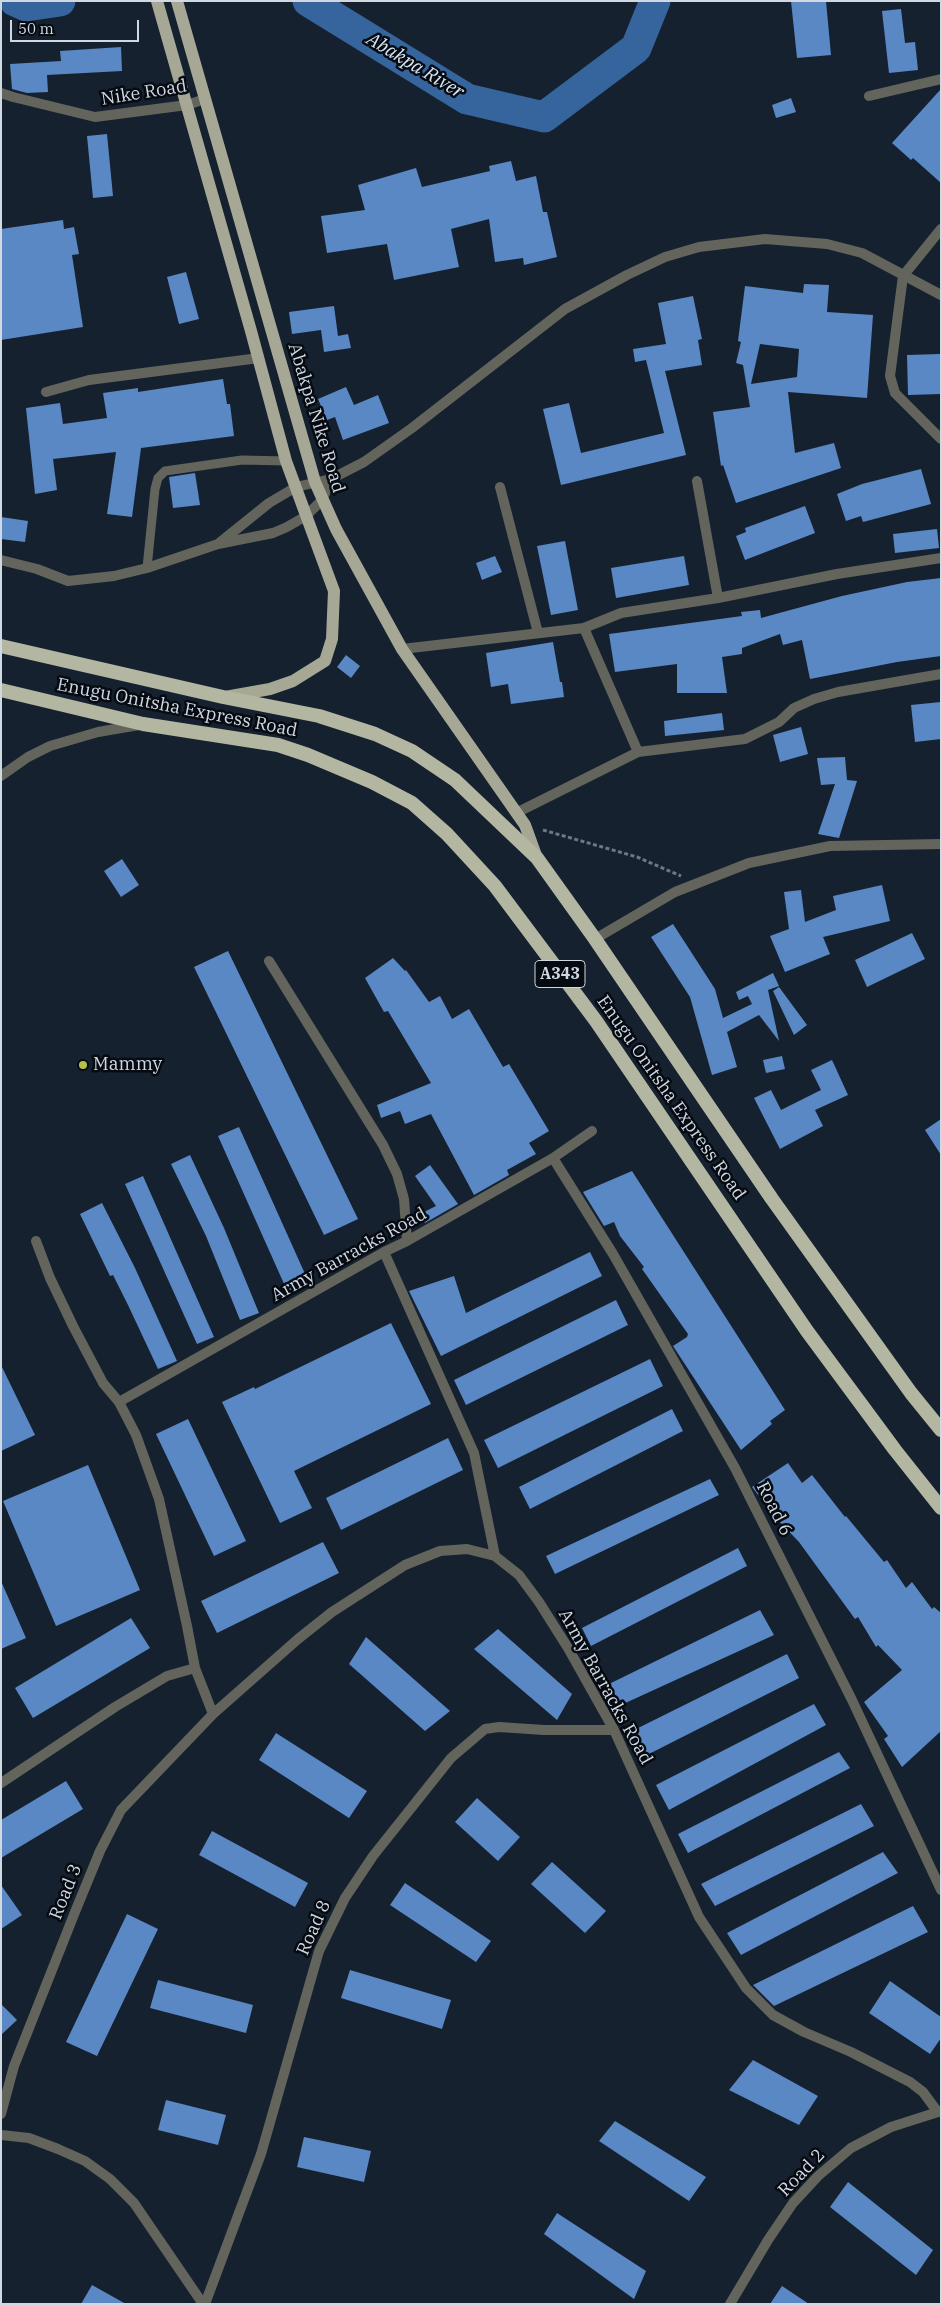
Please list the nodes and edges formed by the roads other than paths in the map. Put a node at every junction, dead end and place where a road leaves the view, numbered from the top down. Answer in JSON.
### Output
{"nodes":[{"id":1,"x":157,"y":1,"type":"edge"},
{"id":2,"x":177,"y":1,"type":"edge"},
{"id":3,"x":941,"y":79,"type":"edge"},
{"id":4,"x":1,"y":93,"type":"edge"},
{"id":5,"x":869,"y":96,"type":"dead end"},
{"id":6,"x":205,"y":98,"type":"junction"},
{"id":7,"x":186,"y":105,"type":"junction"},
{"id":8,"x":941,"y":229,"type":"edge"},
{"id":9,"x":903,"y":276,"type":"junction"},
{"id":10,"x":941,"y":295,"type":"edge"},
{"id":11,"x":259,"y":358,"type":"junction"},
{"id":12,"x":46,"y":392,"type":"dead end"},
{"id":13,"x":941,"y":439,"type":"edge"},
{"id":14,"x":286,"y":461,"type":"junction"},
{"id":15,"x":331,"y":479,"type":"junction"},
{"id":16,"x":697,"y":481,"type":"dead end"},
{"id":17,"x":315,"y":482,"type":"junction"},
{"id":18,"x":296,"y":487,"type":"junction"},
{"id":19,"x":500,"y":487,"type":"dead end"},
{"id":20,"x":322,"y":500,"type":"junction"},
{"id":21,"x":306,"y":516,"type":"junction"},
{"id":22,"x":218,"y":544,"type":"junction"},
{"id":23,"x":941,"y":558,"type":"edge"},
{"id":24,"x":1,"y":560,"type":"edge"},
{"id":25,"x":147,"y":568,"type":"junction"},
{"id":26,"x":718,"y":598,"type":"junction"},
{"id":27,"x":584,"y":628,"type":"junction"},
{"id":28,"x":538,"y":633,"type":"junction"},
{"id":29,"x":1,"y":646,"type":"edge"},
{"id":30,"x":402,"y":649,"type":"junction"},
{"id":31,"x":941,"y":674,"type":"edge"},
{"id":32,"x":1,"y":690,"type":"edge"},
{"id":33,"x":223,"y":697,"type":"junction"},
{"id":34,"x":143,"y":724,"type":"junction"},
{"id":35,"x":638,"y":752,"type":"junction"},
{"id":36,"x":1,"y":776,"type":"edge"},
{"id":37,"x":516,"y":813,"type":"junction"},
{"id":38,"x":941,"y":844,"type":"edge"},
{"id":39,"x":537,"y":858,"type":"junction"},
{"id":40,"x":595,"y":939,"type":"junction"},
{"id":41,"x":269,"y":961,"type":"dead end"},
{"id":42,"x":592,"y":1131,"type":"dead end"},
{"id":43,"x":553,"y":1158,"type":"junction"},
{"id":44,"x":36,"y":1241,"type":"dead end"},
{"id":45,"x":407,"y":1241,"type":"junction"},
{"id":46,"x":384,"y":1252,"type":"junction"},
{"id":47,"x":119,"y":1402,"type":"junction"},
{"id":48,"x":941,"y":1430,"type":"edge"},
{"id":49,"x":941,"y":1508,"type":"edge"},
{"id":50,"x":495,"y":1556,"type":"junction"},
{"id":51,"x":195,"y":1668,"type":"junction"},
{"id":52,"x":213,"y":1714,"type":"junction"},
{"id":53,"x":614,"y":1730,"type":"junction"},
{"id":54,"x":1,"y":1783,"type":"edge"},
{"id":55,"x":941,"y":1890,"type":"edge"},
{"id":56,"x":939,"y":2111,"type":"edge"},
{"id":57,"x":1,"y":2114,"type":"edge"},
{"id":58,"x":1,"y":2135,"type":"edge"},
{"id":59,"x":204,"y":2304,"type":"edge"},
{"id":60,"x":730,"y":2304,"type":"edge"}],
"edges":[{"from":1,"to":7,"type":"main road","name":"Abakpa Nike Road"},
{"from":2,"to":6,"type":"main road","name":"Abakpa Nike Road"},
{"from":3,"to":5,"type":"street"},
{"from":4,"to":7,"type":"street","name":"Nike Road"},
{"from":6,"to":7,"type":"street","name":"Nike Road"},
{"from":6,"to":17,"type":"main road","name":"Abakpa Nike Road"},
{"from":7,"to":11,"type":"main road","name":"Abakpa Nike Road"},
{"from":8,"to":9,"type":"street"},
{"from":9,"to":10,"type":"street"},
{"from":9,"to":13,"type":"street"},
{"from":9,"to":15,"type":"street"},
{"from":11,"to":12,"type":"street"},
{"from":11,"to":14,"type":"main road","name":"Abakpa Nike Road"},
{"from":14,"to":18,"type":"main road","name":"Abakpa Nike Road"},
{"from":14,"to":25,"type":"lane"},
{"from":15,"to":17,"type":"street"},
{"from":15,"to":20,"type":"street"},
{"from":16,"to":26,"type":"street"},
{"from":17,"to":18,"type":"street"},
{"from":17,"to":20,"type":"main road","name":"Abakpa Nike Road"},
{"from":18,"to":21,"type":"main road","name":"Abakpa Nike Road"},
{"from":18,"to":22,"type":"street"},
{"from":19,"to":28,"type":"street"},
{"from":20,"to":21,"type":"street"},
{"from":20,"to":30,"type":"main road","name":"Abakpa Nike Road"},
{"from":21,"to":22,"type":"street"},
{"from":21,"to":33,"type":"main road","name":"Abakpa Nike Road"},
{"from":22,"to":25,"type":"street"},
{"from":23,"to":26,"type":"street"},
{"from":24,"to":25,"type":"street"},
{"from":26,"to":27,"type":"street"},
{"from":27,"to":28,"type":"street"},
{"from":27,"to":35,"type":"street"},
{"from":28,"to":30,"type":"street"},
{"from":29,"to":33,"type":"highway","name":"Enugu Onitsha Express Road","number":"A343"},
{"from":30,"to":37,"type":"main road","name":"Abakpa Nike Road"},
{"from":31,"to":35,"type":"street"},
{"from":32,"to":34,"type":"highway","name":"Enugu Onitsha Express Road","number":"A343"},
{"from":33,"to":39,"type":"highway","name":"Enugu Onitsha Express Road","number":"A343"},
{"from":34,"to":36,"type":"street"},
{"from":34,"to":49,"type":"highway","name":"Enugu Onitsha Express Road","number":"A343"},
{"from":35,"to":37,"type":"street"},
{"from":37,"to":39,"type":"main road","name":"Abakpa Nike Road"},
{"from":38,"to":40,"type":"street"},
{"from":39,"to":40,"type":"highway","name":"Enugu Onitsha Express Road","number":"A343"},
{"from":40,"to":48,"type":"highway","name":"Enugu Onitsha Express Road","number":"A343"},
{"from":41,"to":45,"type":"street"},
{"from":42,"to":43,"type":"street","name":"Army Barracks Road"},
{"from":43,"to":45,"type":"street","name":"Army Barracks Road"},
{"from":43,"to":55,"type":"street","name":"Road 6"},
{"from":44,"to":47,"type":"street"},
{"from":45,"to":46,"type":"street","name":"Army Barracks Road"},
{"from":46,"to":47,"type":"street","name":"Army Barracks Road"},
{"from":46,"to":50,"type":"street"},
{"from":47,"to":51,"type":"street"},
{"from":50,"to":52,"type":"street","name":"Army Barracks Road"},
{"from":50,"to":53,"type":"street","name":"Army Barracks Road"},
{"from":51,"to":52,"type":"street"},
{"from":51,"to":54,"type":"street"},
{"from":52,"to":57,"type":"street","name":"Road 3"},
{"from":53,"to":56,"type":"street","name":"Army Barracks Road"},
{"from":53,"to":59,"type":"street","name":"Road 8"},
{"from":56,"to":60,"type":"street","name":"Road 2"},
{"from":58,"to":59,"type":"street"}]}
